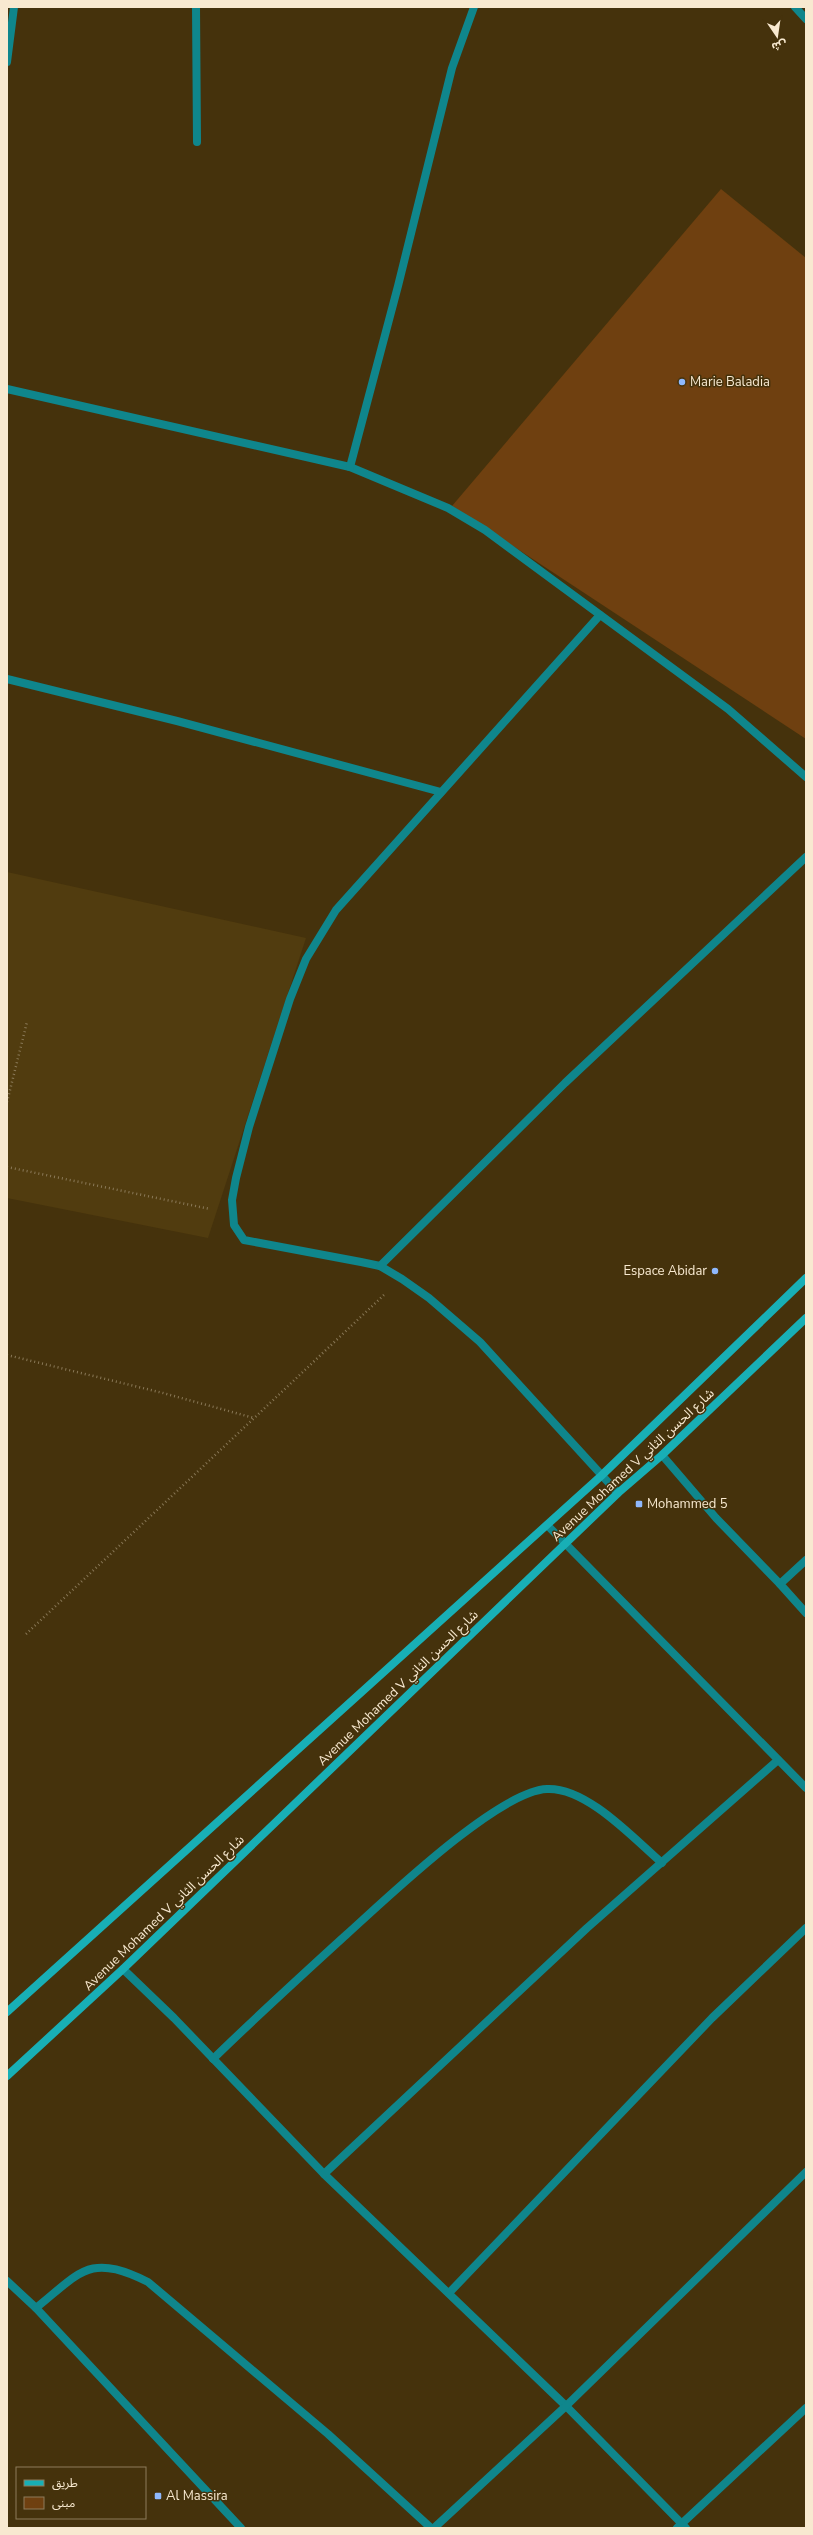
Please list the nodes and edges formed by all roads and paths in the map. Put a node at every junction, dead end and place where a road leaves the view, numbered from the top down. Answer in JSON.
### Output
{"nodes":[{"id":1,"x":14,"y":7,"type":"edge"},
{"id":2,"x":196,"y":7,"type":"edge"},
{"id":3,"x":474,"y":7,"type":"edge"},
{"id":4,"x":795,"y":7,"type":"edge"},
{"id":5,"x":806,"y":19,"type":"edge"},
{"id":6,"x":7,"y":62,"type":"edge"},
{"id":7,"x":197,"y":142,"type":"dead end"},
{"id":8,"x":7,"y":389,"type":"edge"},
{"id":9,"x":350,"y":467,"type":"junction"},
{"id":10,"x":600,"y":615,"type":"junction"},
{"id":11,"x":7,"y":679,"type":"edge"},
{"id":12,"x":806,"y":777,"type":"edge"},
{"id":13,"x":441,"y":792,"type":"junction"},
{"id":14,"x":806,"y":857,"type":"edge"},
{"id":15,"x":27,"y":1022,"type":"dead end"},
{"id":16,"x":7,"y":1102,"type":"edge"},
{"id":17,"x":7,"y":1167,"type":"edge"},
{"id":18,"x":232,"y":1214,"type":"junction"},
{"id":19,"x":380,"y":1266,"type":"junction"},
{"id":20,"x":402,"y":1278,"type":"junction"},
{"id":21,"x":806,"y":1278,"type":"edge"},
{"id":22,"x":806,"y":1318,"type":"edge"},
{"id":23,"x":7,"y":1355,"type":"edge"},
{"id":24,"x":254,"y":1418,"type":"junction"},
{"id":25,"x":662,"y":1456,"type":"junction"},
{"id":26,"x":601,"y":1476,"type":"junction"},
{"id":27,"x":618,"y":1493,"type":"junction"},
{"id":28,"x":547,"y":1525,"type":"junction"},
{"id":29,"x":566,"y":1543,"type":"junction"},
{"id":30,"x":806,"y":1560,"type":"edge"},
{"id":31,"x":780,"y":1584,"type":"junction"},
{"id":32,"x":806,"y":1613,"type":"edge"},
{"id":33,"x":26,"y":1634,"type":"dead end"},
{"id":34,"x":778,"y":1760,"type":"junction"},
{"id":35,"x":806,"y":1788,"type":"edge"},
{"id":36,"x":662,"y":1863,"type":"junction"},
{"id":37,"x":806,"y":1928,"type":"edge"},
{"id":38,"x":123,"y":1970,"type":"junction"},
{"id":39,"x":7,"y":2012,"type":"edge"},
{"id":40,"x":213,"y":2059,"type":"junction"},
{"id":41,"x":7,"y":2076,"type":"edge"},
{"id":42,"x":806,"y":2172,"type":"edge"},
{"id":43,"x":324,"y":2174,"type":"junction"},
{"id":44,"x":7,"y":2281,"type":"edge"},
{"id":45,"x":449,"y":2293,"type":"junction"},
{"id":46,"x":36,"y":2308,"type":"junction"},
{"id":47,"x":566,"y":2406,"type":"junction"},
{"id":48,"x":806,"y":2408,"type":"edge"},
{"id":49,"x":682,"y":2527,"type":"edge"},
{"id":50,"x":241,"y":2528,"type":"edge"},
{"id":51,"x":431,"y":2528,"type":"edge"},
{"id":52,"x":434,"y":2528,"type":"edge"}],
"edges":[{"from":1,"to":6,"type":"street"},
{"from":2,"to":7,"type":"street"},
{"from":3,"to":9,"type":"street"},
{"from":4,"to":5,"type":"street"},
{"from":8,"to":9,"type":"street"},
{"from":9,"to":10,"type":"street"},
{"from":10,"to":12,"type":"street"},
{"from":10,"to":13,"type":"street"},
{"from":11,"to":13,"type":"street"},
{"from":13,"to":18,"type":"street"},
{"from":14,"to":19,"type":"street"},
{"from":15,"to":16,"type":"path"},
{"from":17,"to":18,"type":"path"},
{"from":18,"to":19,"type":"street"},
{"from":19,"to":20,"type":"street"},
{"from":20,"to":24,"type":"path"},
{"from":20,"to":26,"type":"street"},
{"from":21,"to":26,"type":"main road","name":"Avenue Mohamed V شارع الحسن الثاني"},
{"from":22,"to":25,"type":"main road","name":"Avenue Mohamed V شارع الحسن الثاني"},
{"from":23,"to":24,"type":"path"},
{"from":24,"to":33,"type":"path"},
{"from":25,"to":27,"type":"main road","name":"Avenue Mohamed V شارع الحسن الثاني"},
{"from":25,"to":31,"type":"street"},
{"from":26,"to":27,"type":"street"},
{"from":26,"to":28,"type":"main road","name":"Avenue Mohamed V شارع الحسن الثاني"},
{"from":27,"to":29,"type":"main road","name":"Avenue Mohamed V شارع الحسن الثاني"},
{"from":28,"to":29,"type":"street"},
{"from":28,"to":39,"type":"main road","name":"Avenue Mohamed V شارع الحسن الثاني"},
{"from":29,"to":34,"type":"street"},
{"from":29,"to":38,"type":"main road","name":"Avenue Mohamed V شارع الحسن الثاني"},
{"from":30,"to":31,"type":"street"},
{"from":31,"to":32,"type":"street"},
{"from":34,"to":35,"type":"street"},
{"from":34,"to":36,"type":"street"},
{"from":36,"to":40,"type":"street"},
{"from":36,"to":43,"type":"street"},
{"from":37,"to":45,"type":"street"},
{"from":38,"to":40,"type":"street"},
{"from":38,"to":41,"type":"main road","name":"Avenue Mohamed V شارع الحسن الثاني"},
{"from":40,"to":43,"type":"street"},
{"from":42,"to":47,"type":"street"},
{"from":43,"to":45,"type":"street"},
{"from":44,"to":46,"type":"street"},
{"from":45,"to":47,"type":"street"},
{"from":46,"to":50,"type":"street"},
{"from":46,"to":51,"type":"street"},
{"from":47,"to":49,"type":"street"},
{"from":47,"to":52,"type":"street"},
{"from":48,"to":49,"type":"street"}]}
